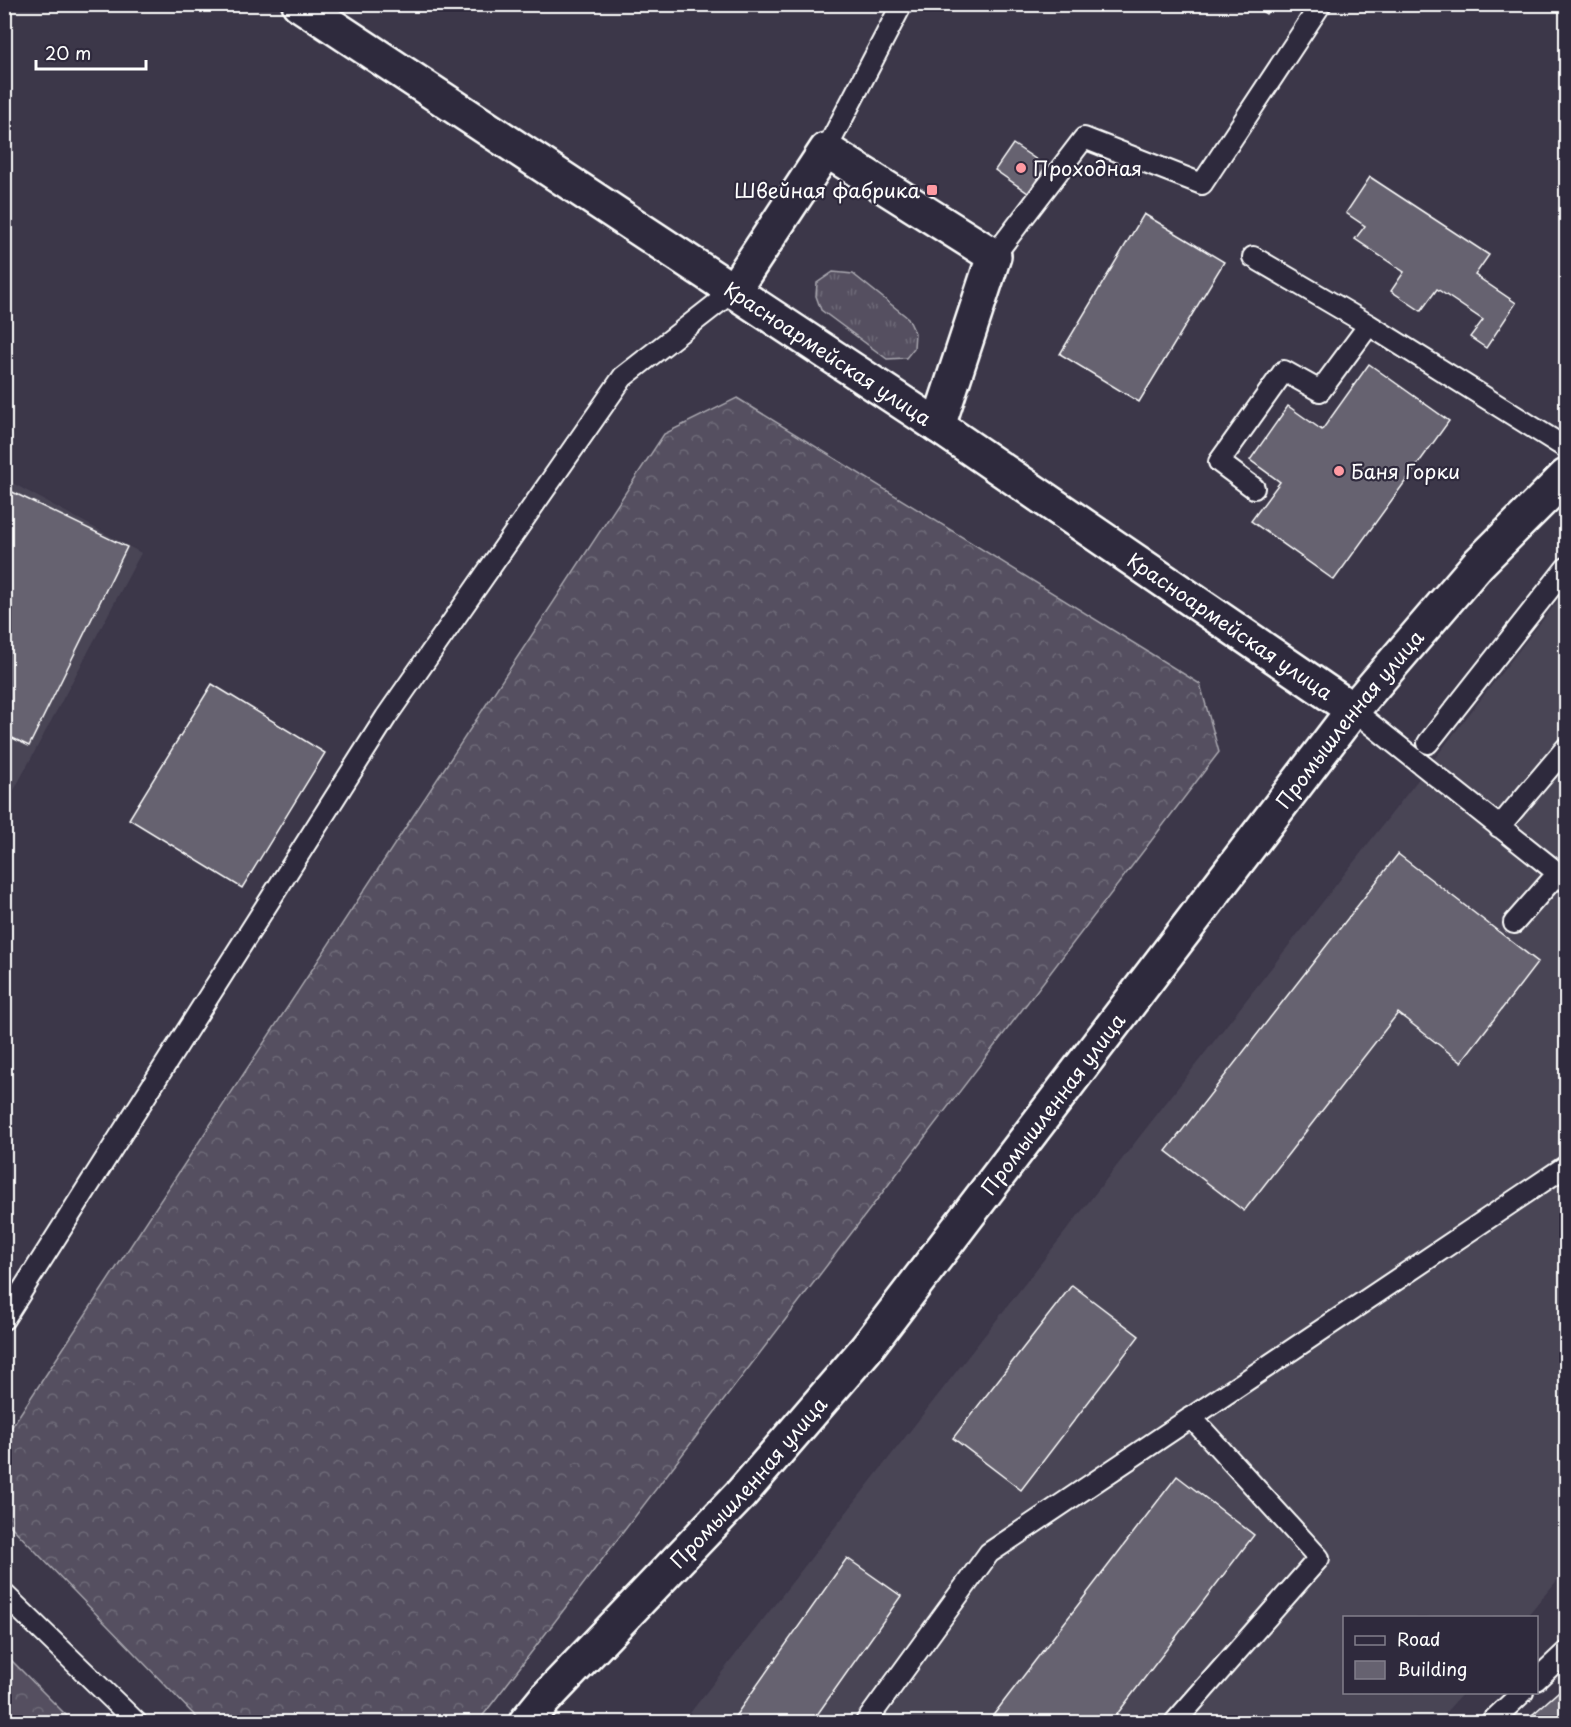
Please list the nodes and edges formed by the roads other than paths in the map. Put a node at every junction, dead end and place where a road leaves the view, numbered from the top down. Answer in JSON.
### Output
{"nodes":[{"id":1,"x":299,"y":4,"type":"edge"},
{"id":2,"x":902,"y":4,"type":"edge"},
{"id":3,"x":1321,"y":4,"type":"edge"},
{"id":4,"x":826,"y":150,"type":"junction"},
{"id":5,"x":994,"y":256,"type":"junction"},
{"id":6,"x":1254,"y":257,"type":"dead end"},
{"id":7,"x":733,"y":291,"type":"junction"},
{"id":8,"x":1369,"y":324,"type":"junction"},
{"id":9,"x":938,"y":426,"type":"junction"},
{"id":10,"x":1566,"y":448,"type":"edge"},
{"id":11,"x":1566,"y":476,"type":"edge"},
{"id":12,"x":1254,"y":488,"type":"dead end"},
{"id":13,"x":1566,"y":568,"type":"edge"},
{"id":14,"x":1353,"y":710,"type":"junction"},
{"id":15,"x":1428,"y":743,"type":"dead end"},
{"id":16,"x":1566,"y":748,"type":"edge"},
{"id":17,"x":1499,"y":826,"type":"junction"},
{"id":18,"x":1562,"y":877,"type":"edge"},
{"id":19,"x":1514,"y":923,"type":"dead end"},
{"id":20,"x":1566,"y":1166,"type":"edge"},
{"id":21,"x":4,"y":1319,"type":"edge"},
{"id":22,"x":1191,"y":1417,"type":"junction"},
{"id":23,"x":4,"y":1594,"type":"edge"},
{"id":24,"x":1566,"y":1652,"type":"edge"},
{"id":25,"x":1538,"y":1678,"type":"edge"},
{"id":26,"x":1521,"y":1694,"type":"edge"},
{"id":27,"x":136,"y":1722,"type":"edge"},
{"id":28,"x":526,"y":1722,"type":"edge"},
{"id":29,"x":866,"y":1722,"type":"edge"},
{"id":30,"x":1175,"y":1722,"type":"edge"},
{"id":31,"x":1491,"y":1722,"type":"edge"}],
"edges":[{"from":1,"to":7,"type":"street","name":"Красноармейская улица"},
{"from":2,"to":4,"type":"lane"},
{"from":3,"to":5,"type":"lane"},
{"from":4,"to":5,"type":"street"},
{"from":4,"to":7,"type":"street"},
{"from":5,"to":9,"type":"street"},
{"from":6,"to":8,"type":"lane"},
{"from":7,"to":9,"type":"street","name":"Красноармейская улица"},
{"from":7,"to":21,"type":"lane"},
{"from":8,"to":10,"type":"lane"},
{"from":8,"to":12,"type":"lane"},
{"from":9,"to":14,"type":"street","name":"Красноармейская улица"},
{"from":11,"to":14,"type":"street","name":"Промышленная улица"},
{"from":13,"to":15,"type":"lane"},
{"from":14,"to":17,"type":"lane"},
{"from":14,"to":28,"type":"street","name":"Промышленная улица"},
{"from":16,"to":17,"type":"lane"},
{"from":17,"to":18,"type":"lane"},
{"from":18,"to":19,"type":"lane"},
{"from":20,"to":22,"type":"lane"},
{"from":22,"to":29,"type":"lane"},
{"from":22,"to":30,"type":"lane"},
{"from":23,"to":27,"type":"lane"},
{"from":24,"to":25,"type":"lane"},
{"from":26,"to":31,"type":"lane"}]}
